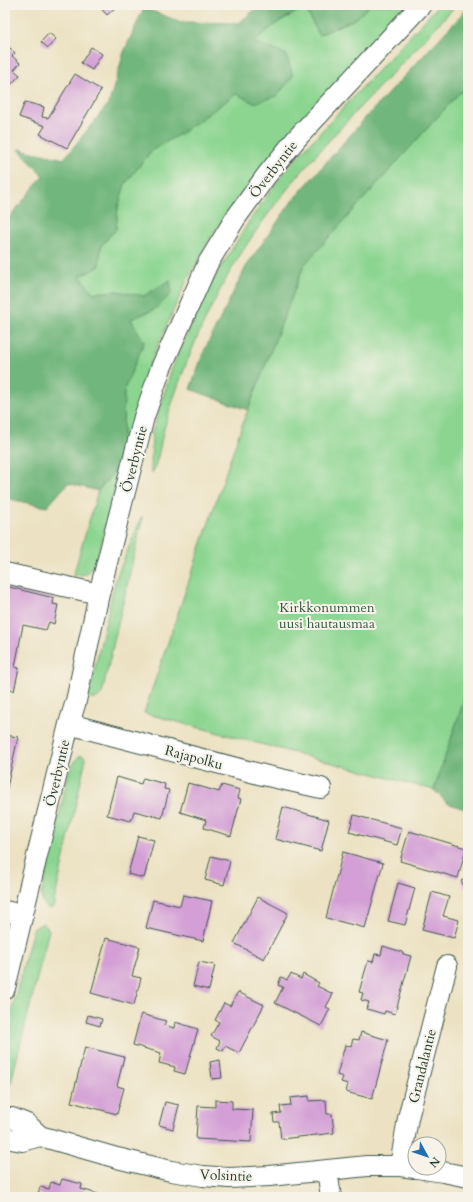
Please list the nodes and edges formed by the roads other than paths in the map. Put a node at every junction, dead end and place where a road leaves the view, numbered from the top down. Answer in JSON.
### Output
{"nodes":[{"id":1,"x":421,"y":5,"type":"edge"},
{"id":2,"x":5,"y":574,"type":"edge"},
{"id":3,"x":99,"y":594,"type":"junction"},
{"id":4,"x":69,"y":724,"type":"junction"},
{"id":5,"x":320,"y":788,"type":"dead end"},
{"id":6,"x":14,"y":913,"type":"edge"},
{"id":7,"x":447,"y":966,"type":"dead end"},
{"id":8,"x":5,"y":988,"type":"edge"},
{"id":9,"x":5,"y":1118,"type":"edge"},
{"id":10,"x":40,"y":1136,"type":"junction"},
{"id":11,"x":409,"y":1136,"type":"edge"},
{"id":12,"x":5,"y":1138,"type":"edge"},
{"id":13,"x":407,"y":1167,"type":"edge"},
{"id":14,"x":327,"y":1170,"type":"junction"},
{"id":15,"x":447,"y":1173,"type":"edge"},
{"id":16,"x":468,"y":1177,"type":"edge"},
{"id":17,"x":331,"y":1197,"type":"edge"}],
"edges":[{"from":1,"to":3,"type":"street","name":"Överbyntie"},
{"from":2,"to":3,"type":"street"},
{"from":3,"to":4,"type":"street","name":"Överbyntie"},
{"from":4,"to":5,"type":"street","name":"Rajapolku"},
{"from":4,"to":6,"type":"street","name":"Överbyntie"},
{"from":6,"to":8,"type":"street","name":"Överbyntie"},
{"from":7,"to":11,"type":"street","name":"Grandalantie"},
{"from":9,"to":10,"type":"street","name":"Volsintie"},
{"from":10,"to":12,"type":"street","name":"Volsintie"},
{"from":10,"to":14,"type":"street","name":"Volsintie"},
{"from":13,"to":14,"type":"street","name":"Volsintie"},
{"from":14,"to":17,"type":"street"},
{"from":15,"to":16,"type":"street","name":"Volsintie"}]}
